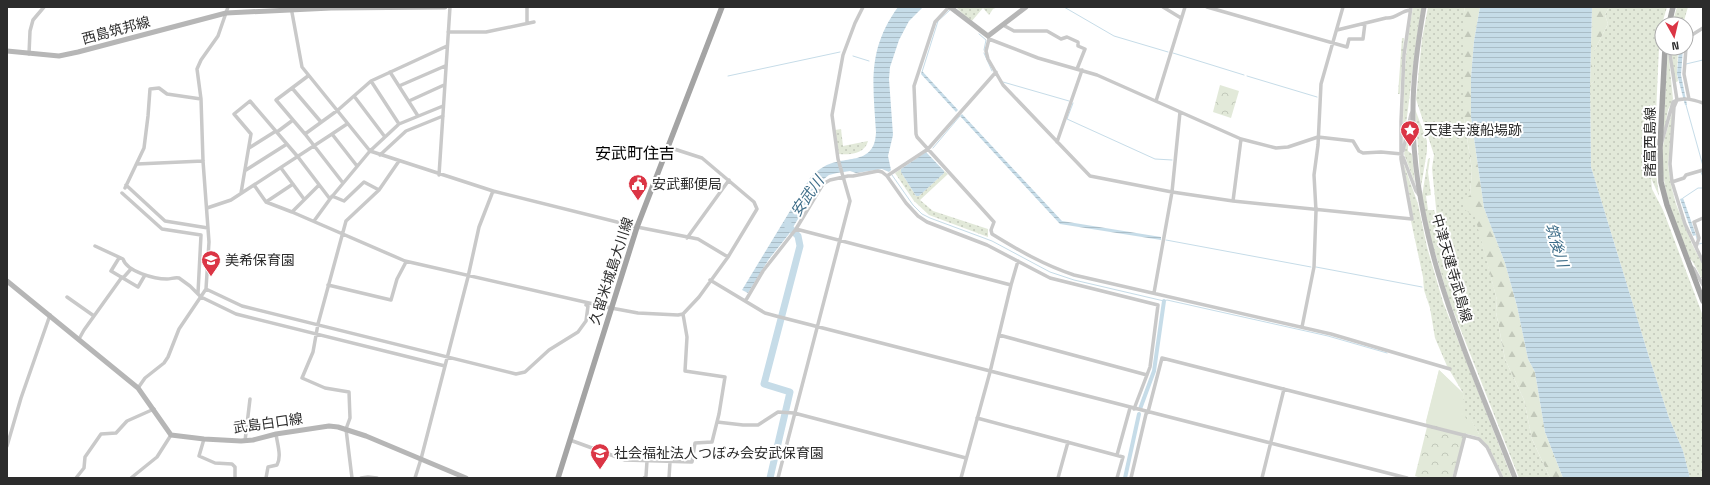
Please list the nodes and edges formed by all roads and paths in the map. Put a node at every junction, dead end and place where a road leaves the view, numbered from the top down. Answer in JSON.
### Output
{"nodes":[{"id":1,"x":44,"y":7,"type":"edge"},
{"id":2,"x":228,"y":7,"type":"edge"},
{"id":3,"x":445,"y":7,"type":"edge"},
{"id":4,"x":450,"y":7,"type":"edge"},
{"id":5,"x":527,"y":7,"type":"edge"},
{"id":6,"x":722,"y":7,"type":"edge"},
{"id":7,"x":863,"y":7,"type":"edge"},
{"id":8,"x":950,"y":7,"type":"edge"},
{"id":9,"x":1026,"y":7,"type":"edge"},
{"id":10,"x":1163,"y":7,"type":"edge"},
{"id":11,"x":1185,"y":7,"type":"edge"},
{"id":12,"x":1207,"y":7,"type":"edge"},
{"id":13,"x":1343,"y":7,"type":"edge"},
{"id":14,"x":1424,"y":7,"type":"edge"},
{"id":15,"x":291,"y":8,"type":"edge"},
{"id":16,"x":331,"y":8,"type":"edge"},
{"id":17,"x":368,"y":8,"type":"edge"},
{"id":18,"x":1411,"y":8,"type":"edge"},
{"id":19,"x":226,"y":13,"type":"junction"},
{"id":20,"x":1181,"y":18,"type":"junction"},
{"id":21,"x":534,"y":22,"type":"dead end"},
{"id":22,"x":527,"y":23,"type":"junction"},
{"id":23,"x":1365,"y":23,"type":"junction"},
{"id":24,"x":1003,"y":24,"type":"junction"},
{"id":25,"x":1703,"y":28,"type":"edge"},
{"id":26,"x":1337,"y":30,"type":"junction"},
{"id":27,"x":448,"y":32,"type":"junction"},
{"id":28,"x":1694,"y":34,"type":"edge"},
{"id":29,"x":988,"y":38,"type":"junction"},
{"id":30,"x":1333,"y":44,"type":"junction"},
{"id":31,"x":447,"y":46,"type":"junction"},
{"id":32,"x":7,"y":51,"type":"edge"},
{"id":33,"x":29,"y":54,"type":"junction"},
{"id":34,"x":1665,"y":56,"type":"edge"},
{"id":35,"x":1670,"y":56,"type":"edge"},
{"id":36,"x":1685,"y":56,"type":"edge"},
{"id":37,"x":445,"y":66,"type":"junction"},
{"id":38,"x":1077,"y":69,"type":"junction"},
{"id":39,"x":1082,"y":70,"type":"junction"},
{"id":40,"x":390,"y":72,"type":"junction"},
{"id":41,"x":996,"y":72,"type":"junction"},
{"id":42,"x":308,"y":76,"type":"junction"},
{"id":43,"x":370,"y":81,"type":"junction"},
{"id":44,"x":444,"y":85,"type":"junction"},
{"id":45,"x":399,"y":86,"type":"junction"},
{"id":46,"x":292,"y":88,"type":"junction"},
{"id":47,"x":354,"y":96,"type":"junction"},
{"id":48,"x":201,"y":99,"type":"junction"},
{"id":49,"x":1688,"y":99,"type":"junction"},
{"id":50,"x":1677,"y":100,"type":"junction"},
{"id":51,"x":409,"y":101,"type":"junction"},
{"id":52,"x":1156,"y":101,"type":"junction"},
{"id":53,"x":1703,"y":103,"type":"edge"},
{"id":54,"x":443,"y":106,"type":"junction"},
{"id":55,"x":338,"y":110,"type":"junction"},
{"id":56,"x":1413,"y":110,"type":"junction"},
{"id":57,"x":1180,"y":112,"type":"junction"},
{"id":58,"x":418,"y":116,"type":"junction"},
{"id":59,"x":443,"y":116,"type":"junction"},
{"id":60,"x":293,"y":120,"type":"junction"},
{"id":61,"x":321,"y":122,"type":"junction"},
{"id":62,"x":404,"y":122,"type":"junction"},
{"id":63,"x":347,"y":124,"type":"junction"},
{"id":64,"x":399,"y":124,"type":"junction"},
{"id":65,"x":408,"y":130,"type":"junction"},
{"id":66,"x":276,"y":132,"type":"junction"},
{"id":67,"x":305,"y":134,"type":"junction"},
{"id":68,"x":332,"y":134,"type":"junction"},
{"id":69,"x":385,"y":137,"type":"junction"},
{"id":70,"x":1318,"y":138,"type":"junction"},
{"id":71,"x":1241,"y":139,"type":"junction"},
{"id":72,"x":1057,"y":142,"type":"junction"},
{"id":73,"x":287,"y":144,"type":"junction"},
{"id":74,"x":314,"y":146,"type":"junction"},
{"id":75,"x":668,"y":147,"type":"junction"},
{"id":76,"x":249,"y":148,"type":"junction"},
{"id":77,"x":928,"y":148,"type":"junction"},
{"id":78,"x":1660,"y":148,"type":"junction"},
{"id":79,"x":370,"y":151,"type":"junction"},
{"id":80,"x":1402,"y":153,"type":"junction"},
{"id":81,"x":380,"y":155,"type":"junction"},
{"id":82,"x":298,"y":157,"type":"junction"},
{"id":83,"x":202,"y":161,"type":"junction"},
{"id":84,"x":399,"y":161,"type":"junction"},
{"id":85,"x":137,"y":164,"type":"junction"},
{"id":86,"x":357,"y":166,"type":"junction"},
{"id":87,"x":281,"y":168,"type":"junction"},
{"id":88,"x":246,"y":170,"type":"junction"},
{"id":89,"x":1703,"y":170,"type":"edge"},
{"id":90,"x":439,"y":175,"type":"junction"},
{"id":91,"x":843,"y":176,"type":"junction"},
{"id":92,"x":887,"y":176,"type":"junction"},
{"id":93,"x":729,"y":180,"type":"junction"},
{"id":94,"x":343,"y":182,"type":"junction"},
{"id":95,"x":1672,"y":182,"type":"junction"},
{"id":96,"x":293,"y":184,"type":"junction"},
{"id":97,"x":254,"y":185,"type":"junction"},
{"id":98,"x":319,"y":185,"type":"junction"},
{"id":99,"x":379,"y":190,"type":"junction"},
{"id":100,"x":493,"y":191,"type":"junction"},
{"id":101,"x":122,"y":192,"type":"dead end"},
{"id":102,"x":1172,"y":192,"type":"junction"},
{"id":103,"x":241,"y":193,"type":"junction"},
{"id":104,"x":1420,"y":196,"type":"junction"},
{"id":105,"x":331,"y":198,"type":"junction"},
{"id":106,"x":304,"y":199,"type":"junction"},
{"id":107,"x":1233,"y":201,"type":"junction"},
{"id":108,"x":266,"y":202,"type":"junction"},
{"id":109,"x":207,"y":208,"type":"junction"},
{"id":110,"x":1315,"y":209,"type":"junction"},
{"id":111,"x":292,"y":212,"type":"junction"},
{"id":112,"x":1703,"y":218,"type":"edge"},
{"id":113,"x":314,"y":221,"type":"junction"},
{"id":114,"x":637,"y":227,"type":"junction"},
{"id":115,"x":208,"y":228,"type":"junction"},
{"id":116,"x":796,"y":229,"type":"junction"},
{"id":117,"x":341,"y":233,"type":"junction"},
{"id":118,"x":687,"y":238,"type":"junction"},
{"id":119,"x":840,"y":241,"type":"junction"},
{"id":120,"x":95,"y":246,"type":"dead end"},
{"id":121,"x":1696,"y":247,"type":"junction"},
{"id":122,"x":728,"y":257,"type":"junction"},
{"id":123,"x":119,"y":258,"type":"junction"},
{"id":124,"x":1018,"y":261,"type":"junction"},
{"id":125,"x":406,"y":262,"type":"junction"},
{"id":126,"x":1703,"y":262,"type":"edge"},
{"id":127,"x":1689,"y":265,"type":"junction"},
{"id":128,"x":131,"y":269,"type":"junction"},
{"id":129,"x":145,"y":275,"type":"junction"},
{"id":130,"x":468,"y":277,"type":"junction"},
{"id":131,"x":123,"y":278,"type":"junction"},
{"id":132,"x":710,"y":280,"type":"junction"},
{"id":133,"x":7,"y":281,"type":"edge"},
{"id":134,"x":328,"y":285,"type":"junction"},
{"id":135,"x":1011,"y":285,"type":"junction"},
{"id":136,"x":1703,"y":285,"type":"edge"},
{"id":137,"x":206,"y":289,"type":"junction"},
{"id":138,"x":198,"y":293,"type":"junction"},
{"id":139,"x":1154,"y":293,"type":"junction"},
{"id":140,"x":67,"y":297,"type":"dead end"},
{"id":141,"x":201,"y":297,"type":"junction"},
{"id":142,"x":746,"y":300,"type":"junction"},
{"id":143,"x":1703,"y":301,"type":"edge"},
{"id":144,"x":587,"y":303,"type":"junction"},
{"id":145,"x":611,"y":308,"type":"junction"},
{"id":146,"x":683,"y":314,"type":"junction"},
{"id":147,"x":50,"y":315,"type":"junction"},
{"id":148,"x":94,"y":316,"type":"junction"},
{"id":149,"x":318,"y":324,"type":"junction"},
{"id":150,"x":818,"y":327,"type":"junction"},
{"id":151,"x":1302,"y":327,"type":"junction"},
{"id":152,"x":316,"y":333,"type":"junction"},
{"id":153,"x":999,"y":336,"type":"junction"},
{"id":154,"x":79,"y":339,"type":"junction"},
{"id":155,"x":447,"y":358,"type":"junction"},
{"id":156,"x":445,"y":366,"type":"junction"},
{"id":157,"x":1450,"y":369,"type":"dead end"},
{"id":158,"x":990,"y":372,"type":"junction"},
{"id":159,"x":1147,"y":375,"type":"junction"},
{"id":160,"x":138,"y":388,"type":"junction"},
{"id":161,"x":1284,"y":389,"type":"junction"},
{"id":162,"x":250,"y":399,"type":"dead end"},
{"id":163,"x":154,"y":408,"type":"junction"},
{"id":164,"x":1132,"y":408,"type":"junction"},
{"id":165,"x":1148,"y":412,"type":"junction"},
{"id":166,"x":793,"y":414,"type":"junction"},
{"id":167,"x":977,"y":418,"type":"junction"},
{"id":168,"x":717,"y":422,"type":"junction"},
{"id":169,"x":346,"y":429,"type":"junction"},
{"id":170,"x":276,"y":434,"type":"junction"},
{"id":171,"x":171,"y":435,"type":"junction"},
{"id":172,"x":1465,"y":435,"type":"junction"},
{"id":173,"x":204,"y":439,"type":"junction"},
{"id":174,"x":570,"y":440,"type":"junction"},
{"id":175,"x":245,"y":441,"type":"junction"},
{"id":176,"x":1068,"y":442,"type":"junction"},
{"id":177,"x":1271,"y":444,"type":"junction"},
{"id":178,"x":7,"y":446,"type":"edge"},
{"id":179,"x":1116,"y":455,"type":"junction"},
{"id":180,"x":966,"y":458,"type":"junction"},
{"id":181,"x":421,"y":459,"type":"junction"},
{"id":182,"x":647,"y":461,"type":"junction"},
{"id":183,"x":670,"y":462,"type":"junction"},
{"id":184,"x":76,"y":478,"type":"edge"},
{"id":185,"x":132,"y":478,"type":"edge"},
{"id":186,"x":236,"y":478,"type":"edge"},
{"id":187,"x":266,"y":478,"type":"edge"},
{"id":188,"x":352,"y":478,"type":"edge"},
{"id":189,"x":361,"y":478,"type":"edge"},
{"id":190,"x":377,"y":478,"type":"edge"},
{"id":191,"x":415,"y":478,"type":"edge"},
{"id":192,"x":466,"y":478,"type":"edge"},
{"id":193,"x":558,"y":478,"type":"edge"},
{"id":194,"x":644,"y":478,"type":"edge"},
{"id":195,"x":669,"y":478,"type":"edge"},
{"id":196,"x":778,"y":478,"type":"edge"},
{"id":197,"x":961,"y":478,"type":"edge"},
{"id":198,"x":1058,"y":478,"type":"edge"},
{"id":199,"x":1117,"y":478,"type":"edge"},
{"id":200,"x":1131,"y":478,"type":"edge"},
{"id":201,"x":1262,"y":478,"type":"edge"},
{"id":202,"x":1407,"y":478,"type":"edge"},
{"id":203,"x":1454,"y":478,"type":"edge"},
{"id":204,"x":1502,"y":478,"type":"edge"},
{"id":205,"x":1516,"y":478,"type":"edge"}],
"edges":[{"from":1,"to":33,"type":"street"},
{"from":2,"to":19,"type":"street"},
{"from":3,"to":17,"type":"main road","name":"西島筑邦線"},
{"from":4,"to":27,"type":"street"},
{"from":5,"to":22,"type":"street"},
{"from":6,"to":75,"type":"main road","name":"久留米城島大川線"},
{"from":7,"to":91,"type":"street"},
{"from":8,"to":29,"type":"main road"},
{"from":8,"to":77,"type":"street"},
{"from":9,"to":24,"type":"main road"},
{"from":10,"to":20,"type":"street"},
{"from":11,"to":20,"type":"street"},
{"from":12,"to":30,"type":"street"},
{"from":13,"to":26,"type":"street"},
{"from":14,"to":56,"type":"main road","name":"中津天建寺武島線"},
{"from":15,"to":16,"type":"main road","name":"西島筑邦線"},
{"from":15,"to":19,"type":"main road","name":"西島筑邦線"},
{"from":15,"to":42,"type":"street"},
{"from":16,"to":17,"type":"main road","name":"西島筑邦線"},
{"from":18,"to":23,"type":"street"},
{"from":18,"to":80,"type":"street"},
{"from":19,"to":33,"type":"main road","name":"西島筑邦線"},
{"from":19,"to":48,"type":"street"},
{"from":20,"to":52,"type":"street"},
{"from":21,"to":22,"type":"street"},
{"from":22,"to":27,"type":"street"},
{"from":23,"to":26,"type":"street"},
{"from":23,"to":30,"type":"street"},
{"from":24,"to":29,"type":"main road"},
{"from":24,"to":38,"type":"street"},
{"from":25,"to":28,"type":"street"},
{"from":26,"to":30,"type":"street"},
{"from":27,"to":31,"type":"street"},
{"from":29,"to":38,"type":"street"},
{"from":29,"to":41,"type":"street"},
{"from":30,"to":70,"type":"street"},
{"from":31,"to":37,"type":"street"},
{"from":31,"to":40,"type":"street"},
{"from":32,"to":33,"type":"main road","name":"西島筑邦線"},
{"from":34,"to":78,"type":"main road","name":"諸富西島線"},
{"from":35,"to":50,"type":"street"},
{"from":36,"to":49,"type":"street"},
{"from":37,"to":44,"type":"street"},
{"from":37,"to":45,"type":"street"},
{"from":38,"to":39,"type":"street"},
{"from":39,"to":52,"type":"street"},
{"from":39,"to":72,"type":"street"},
{"from":40,"to":43,"type":"street"},
{"from":40,"to":45,"type":"street"},
{"from":41,"to":72,"type":"street"},
{"from":41,"to":77,"type":"street"},
{"from":42,"to":46,"type":"street"},
{"from":42,"to":55,"type":"street"},
{"from":43,"to":47,"type":"street"},
{"from":43,"to":64,"type":"street"},
{"from":44,"to":51,"type":"street"},
{"from":44,"to":54,"type":"street"},
{"from":45,"to":51,"type":"street"},
{"from":46,"to":60,"type":"street"},
{"from":46,"to":61,"type":"street"},
{"from":47,"to":55,"type":"street"},
{"from":47,"to":69,"type":"street"},
{"from":48,"to":83,"type":"street"},
{"from":48,"to":85,"type":"street"},
{"from":49,"to":50,"type":"street"},
{"from":49,"to":53,"type":"street"},
{"from":50,"to":78,"type":"street"},
{"from":50,"to":95,"type":"street"},
{"from":51,"to":58,"type":"street"},
{"from":52,"to":57,"type":"street"},
{"from":54,"to":58,"type":"street"},
{"from":54,"to":59,"type":"street"},
{"from":55,"to":61,"type":"street"},
{"from":55,"to":63,"type":"street"},
{"from":56,"to":80,"type":"street"},
{"from":56,"to":104,"type":"main road","name":"中津天建寺武島線"},
{"from":57,"to":71,"type":"street"},
{"from":57,"to":102,"type":"street"},
{"from":58,"to":62,"type":"street"},
{"from":59,"to":65,"type":"street"},
{"from":59,"to":90,"type":"street"},
{"from":60,"to":66,"type":"street"},
{"from":60,"to":67,"type":"street"},
{"from":61,"to":67,"type":"street"},
{"from":62,"to":64,"type":"street"},
{"from":62,"to":65,"type":"street"},
{"from":63,"to":68,"type":"street"},
{"from":63,"to":79,"type":"street"},
{"from":64,"to":69,"type":"street"},
{"from":65,"to":81,"type":"street"},
{"from":66,"to":73,"type":"street"},
{"from":66,"to":76,"type":"street"},
{"from":66,"to":76,"type":"street"},
{"from":67,"to":74,"type":"street"},
{"from":68,"to":74,"type":"street"},
{"from":68,"to":86,"type":"street"},
{"from":69,"to":79,"type":"street"},
{"from":70,"to":71,"type":"street"},
{"from":70,"to":80,"type":"street"},
{"from":70,"to":110,"type":"street"},
{"from":71,"to":107,"type":"street"},
{"from":72,"to":102,"type":"street"},
{"from":73,"to":82,"type":"street"},
{"from":73,"to":88,"type":"street"},
{"from":74,"to":82,"type":"street"},
{"from":74,"to":94,"type":"street"},
{"from":75,"to":93,"type":"street"},
{"from":75,"to":114,"type":"main road","name":"久留米城島大川線"},
{"from":76,"to":88,"type":"street"},
{"from":77,"to":92,"type":"street"},
{"from":77,"to":139,"type":"street"},
{"from":78,"to":127,"type":"main road","name":"諸富西島線"},
{"from":79,"to":81,"type":"street"},
{"from":79,"to":86,"type":"street"},
{"from":80,"to":104,"type":"street"},
{"from":80,"to":110,"type":"street"},
{"from":81,"to":84,"type":"street"},
{"from":82,"to":87,"type":"street"},
{"from":82,"to":98,"type":"street"},
{"from":83,"to":85,"type":"street"},
{"from":83,"to":109,"type":"street"},
{"from":84,"to":90,"type":"street"},
{"from":84,"to":99,"type":"street"},
{"from":85,"to":115,"type":"street"},
{"from":86,"to":94,"type":"street"},
{"from":87,"to":96,"type":"street"},
{"from":87,"to":97,"type":"street"},
{"from":88,"to":103,"type":"street"},
{"from":89,"to":95,"type":"street"},
{"from":90,"to":100,"type":"street"},
{"from":91,"to":92,"type":"street"},
{"from":91,"to":116,"type":"street"},
{"from":91,"to":119,"type":"street"},
{"from":92,"to":124,"type":"street"},
{"from":93,"to":118,"type":"street"},
{"from":93,"to":122,"type":"street"},
{"from":94,"to":105,"type":"street"},
{"from":95,"to":121,"type":"street"},
{"from":96,"to":106,"type":"street"},
{"from":96,"to":108,"type":"street"},
{"from":97,"to":103,"type":"street"},
{"from":97,"to":108,"type":"street"},
{"from":98,"to":105,"type":"street"},
{"from":98,"to":106,"type":"street"},
{"from":99,"to":105,"type":"street"},
{"from":99,"to":117,"type":"street"},
{"from":100,"to":114,"type":"street"},
{"from":100,"to":130,"type":"street"},
{"from":101,"to":138,"type":"street"},
{"from":102,"to":107,"type":"street"},
{"from":102,"to":139,"type":"street"},
{"from":103,"to":109,"type":"street"},
{"from":104,"to":205,"type":"main road","name":"中津天建寺武島線"},
{"from":105,"to":113,"type":"street"},
{"from":106,"to":111,"type":"street"},
{"from":107,"to":110,"type":"street"},
{"from":108,"to":111,"type":"street"},
{"from":109,"to":115,"type":"street"},
{"from":110,"to":151,"type":"street"},
{"from":111,"to":113,"type":"street"},
{"from":112,"to":121,"type":"street"},
{"from":113,"to":117,"type":"street"},
{"from":114,"to":118,"type":"street"},
{"from":114,"to":145,"type":"main road","name":"久留米城島大川線"},
{"from":115,"to":137,"type":"street"},
{"from":116,"to":119,"type":"street"},
{"from":116,"to":142,"type":"street"},
{"from":117,"to":125,"type":"street"},
{"from":117,"to":134,"type":"street"},
{"from":118,"to":122,"type":"street"},
{"from":119,"to":135,"type":"street"},
{"from":119,"to":150,"type":"street"},
{"from":120,"to":123,"type":"street"},
{"from":121,"to":126,"type":"street"},
{"from":122,"to":132,"type":"street"},
{"from":123,"to":128,"type":"street"},
{"from":123,"to":131,"type":"street"},
{"from":124,"to":135,"type":"street"},
{"from":124,"to":159,"type":"street"},
{"from":125,"to":130,"type":"street"},
{"from":125,"to":134,"type":"street"},
{"from":127,"to":136,"type":"street"},
{"from":127,"to":143,"type":"main road","name":"諸富西島線"},
{"from":128,"to":129,"type":"street"},
{"from":128,"to":131,"type":"street"},
{"from":129,"to":131,"type":"street"},
{"from":129,"to":138,"type":"street"},
{"from":130,"to":144,"type":"street"},
{"from":130,"to":155,"type":"street"},
{"from":131,"to":148,"type":"street"},
{"from":132,"to":142,"type":"street"},
{"from":132,"to":146,"type":"street"},
{"from":133,"to":147,"type":"main road"},
{"from":134,"to":149,"type":"street"},
{"from":135,"to":153,"type":"street"},
{"from":137,"to":141,"type":"street"},
{"from":137,"to":149,"type":"street"},
{"from":138,"to":141,"type":"street"},
{"from":139,"to":151,"type":"street"},
{"from":140,"to":148,"type":"street"},
{"from":141,"to":152,"type":"street"},
{"from":141,"to":160,"type":"street"},
{"from":142,"to":150,"type":"street"},
{"from":144,"to":145,"type":"street"},
{"from":144,"to":155,"type":"street"},
{"from":145,"to":146,"type":"street"},
{"from":145,"to":174,"type":"main road","name":"久留米城島大川線"},
{"from":146,"to":168,"type":"street"},
{"from":147,"to":154,"type":"main road"},
{"from":147,"to":178,"type":"street"},
{"from":148,"to":154,"type":"street"},
{"from":149,"to":152,"type":"street"},
{"from":149,"to":155,"type":"street"},
{"from":150,"to":158,"type":"street"},
{"from":150,"to":166,"type":"street"},
{"from":151,"to":157,"type":"street"},
{"from":152,"to":156,"type":"street"},
{"from":152,"to":169,"type":"street"},
{"from":153,"to":158,"type":"street"},
{"from":153,"to":159,"type":"street"},
{"from":154,"to":160,"type":"main road"},
{"from":155,"to":156,"type":"street"},
{"from":156,"to":181,"type":"street"},
{"from":158,"to":164,"type":"street"},
{"from":158,"to":167,"type":"street"},
{"from":159,"to":164,"type":"street"},
{"from":160,"to":163,"type":"main road"},
{"from":161,"to":165,"type":"street"},
{"from":161,"to":172,"type":"street"},
{"from":161,"to":177,"type":"street"},
{"from":162,"to":175,"type":"street"},
{"from":163,"to":171,"type":"main road"},
{"from":163,"to":184,"type":"street"},
{"from":164,"to":165,"type":"street"},
{"from":164,"to":179,"type":"street"},
{"from":165,"to":177,"type":"street"},
{"from":165,"to":200,"type":"street"},
{"from":166,"to":168,"type":"street"},
{"from":166,"to":180,"type":"street"},
{"from":166,"to":196,"type":"street"},
{"from":167,"to":176,"type":"street"},
{"from":167,"to":180,"type":"street"},
{"from":168,"to":183,"type":"street"},
{"from":169,"to":170,"type":"main road","name":"武島白口線"},
{"from":169,"to":181,"type":"main road","name":"武島白口線"},
{"from":169,"to":188,"type":"street"},
{"from":170,"to":175,"type":"main road","name":"武島白口線"},
{"from":170,"to":187,"type":"street"},
{"from":171,"to":173,"type":"main road","name":"武島白口線"},
{"from":171,"to":185,"type":"street"},
{"from":172,"to":203,"type":"street"},
{"from":172,"to":204,"type":"street"},
{"from":173,"to":175,"type":"main road","name":"武島白口線"},
{"from":173,"to":186,"type":"street"},
{"from":174,"to":182,"type":"street"},
{"from":174,"to":193,"type":"main road","name":"久留米城島大川線"},
{"from":176,"to":179,"type":"street"},
{"from":176,"to":198,"type":"street"},
{"from":177,"to":201,"type":"street"},
{"from":177,"to":202,"type":"street"},
{"from":179,"to":199,"type":"street"},
{"from":180,"to":197,"type":"street"},
{"from":181,"to":191,"type":"street"},
{"from":181,"to":192,"type":"main road","name":"武島白口線"},
{"from":182,"to":183,"type":"street"},
{"from":182,"to":194,"type":"street"},
{"from":183,"to":195,"type":"street"},
{"from":189,"to":190,"type":"street"}]}
